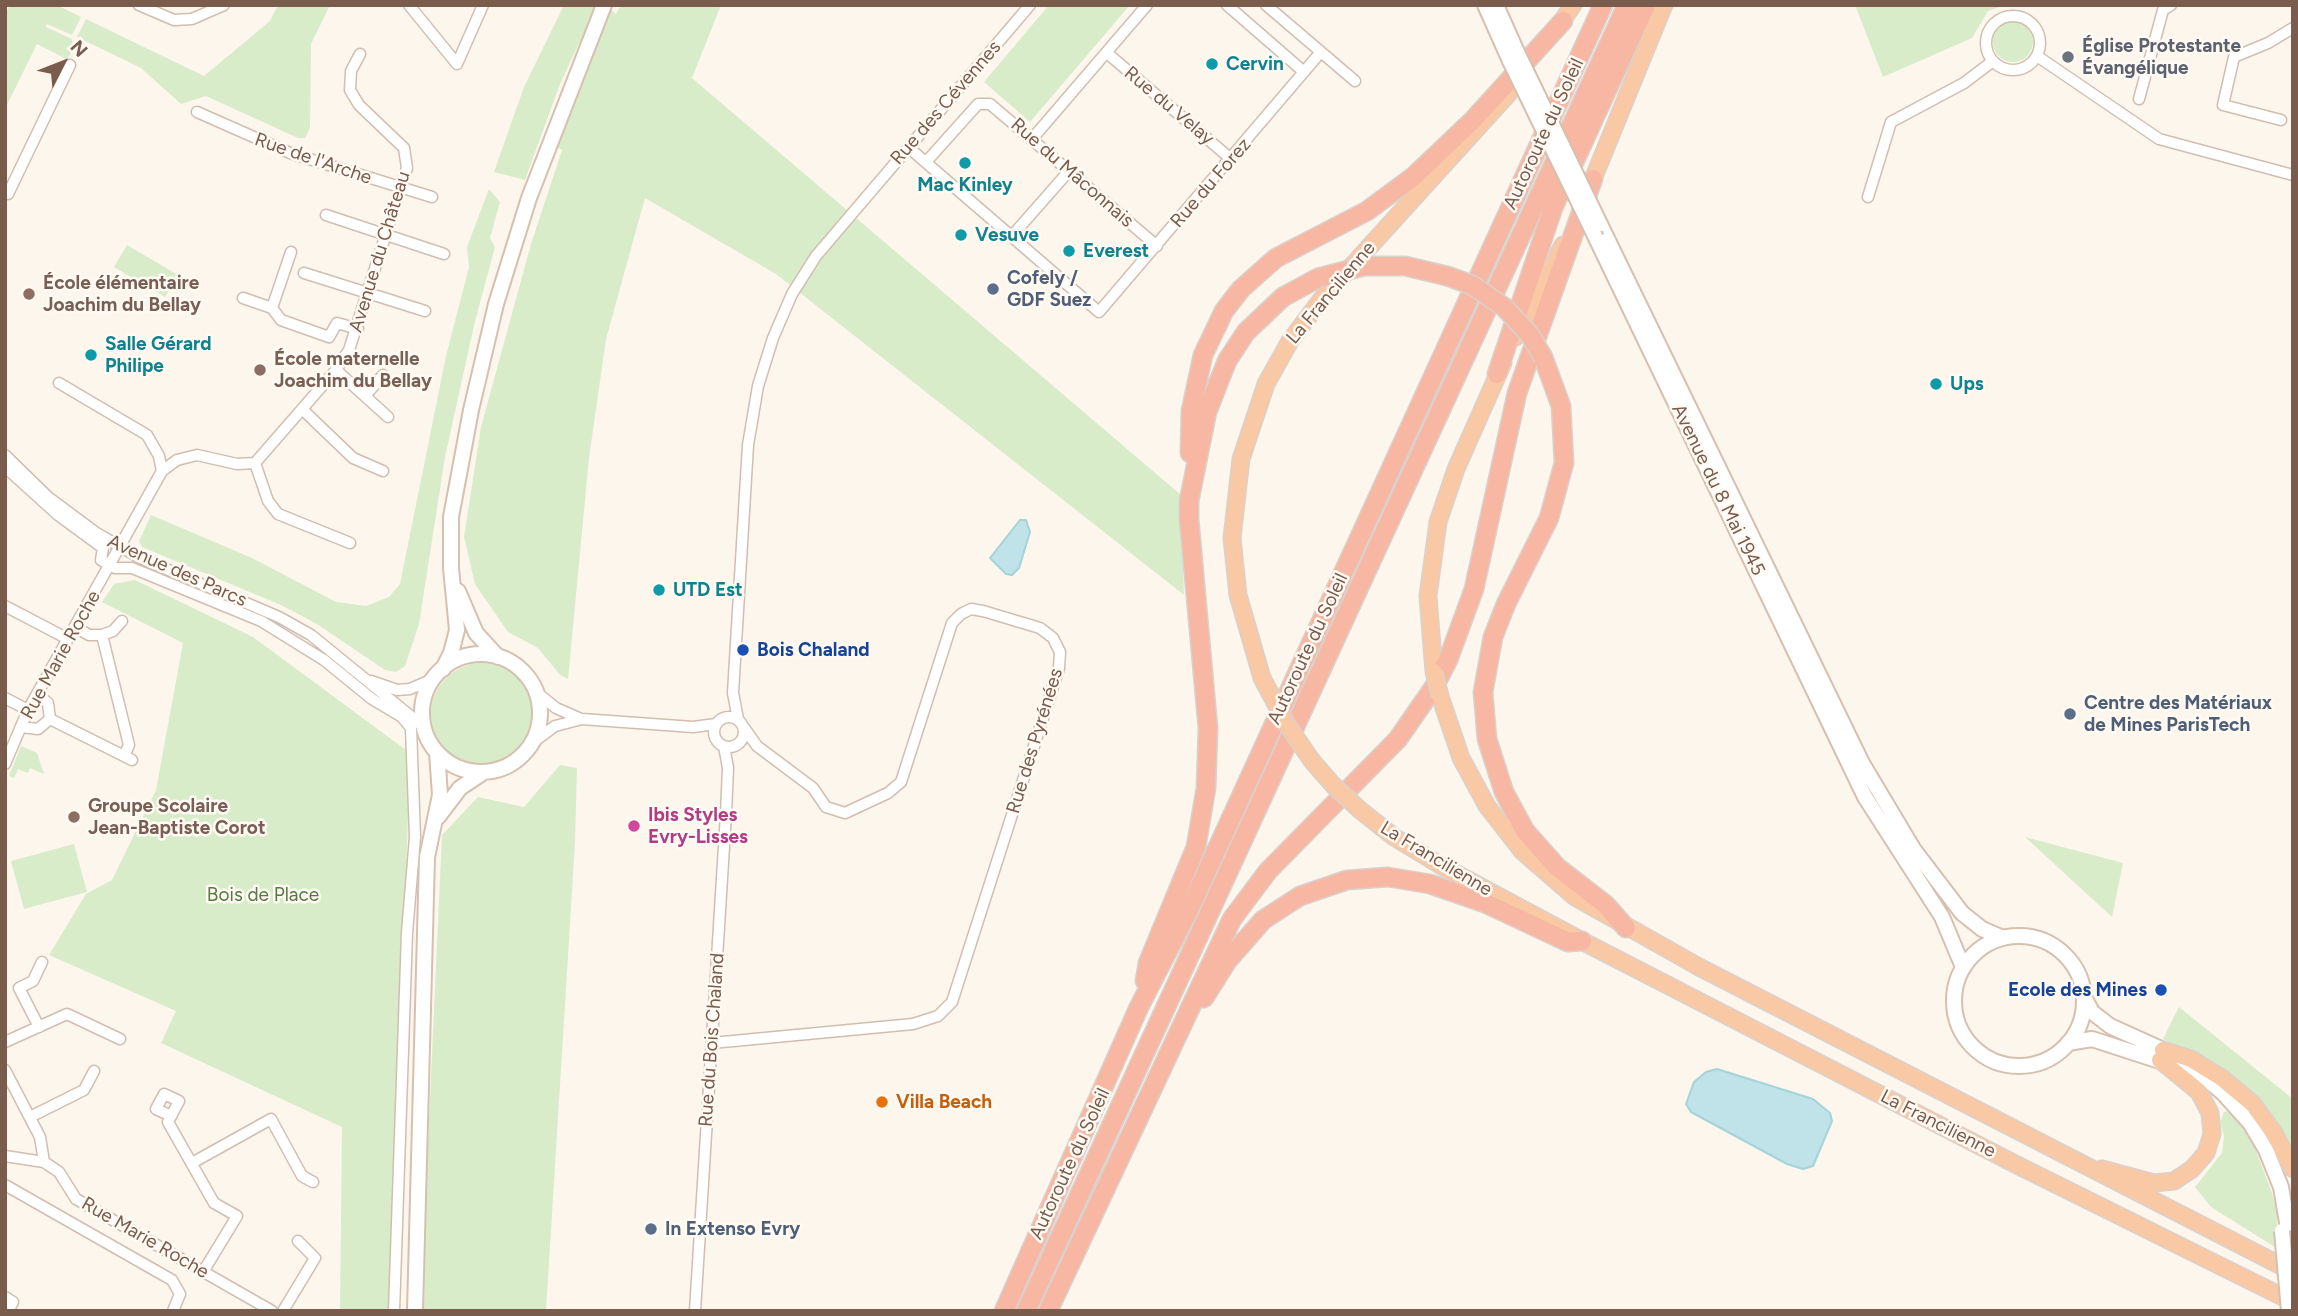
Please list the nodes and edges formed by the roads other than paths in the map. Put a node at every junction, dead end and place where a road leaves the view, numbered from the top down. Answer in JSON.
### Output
{"nodes":[{"id":1,"x":139,"y":5,"type":"edge"},
{"id":2,"x":224,"y":5,"type":"edge"},
{"id":3,"x":409,"y":5,"type":"edge"},
{"id":4,"x":483,"y":5,"type":"edge"},
{"id":5,"x":604,"y":5,"type":"edge"},
{"id":6,"x":1031,"y":5,"type":"edge"},
{"id":7,"x":1147,"y":5,"type":"edge"},
{"id":8,"x":1227,"y":5,"type":"edge"},
{"id":9,"x":1266,"y":5,"type":"edge"},
{"id":10,"x":1485,"y":5,"type":"edge"},
{"id":11,"x":1496,"y":5,"type":"edge"},
{"id":12,"x":1573,"y":5,"type":"edge"},
{"id":13,"x":1603,"y":5,"type":"edge"},
{"id":14,"x":1627,"y":5,"type":"edge"},
{"id":15,"x":1646,"y":5,"type":"edge"},
{"id":16,"x":1664,"y":5,"type":"edge"},
{"id":17,"x":2171,"y":5,"type":"edge"},
{"id":18,"x":2021,"y":11,"type":"edge"},
{"id":19,"x":1563,"y":21,"type":"junction"},
{"id":20,"x":2293,"y":28,"type":"edge"},
{"id":21,"x":1107,"y":53,"type":"junction"},
{"id":22,"x":1320,"y":53,"type":"junction"},
{"id":23,"x":360,"y":54,"type":"dead end"},
{"id":24,"x":1513,"y":56,"type":"junction"},
{"id":25,"x":2037,"y":56,"type":"junction"},
{"id":26,"x":1993,"y":61,"type":"junction"},
{"id":27,"x":70,"y":65,"type":"dead end"},
{"id":28,"x":1304,"y":72,"type":"junction"},
{"id":29,"x":1355,"y":81,"type":"dead end"},
{"id":30,"x":2139,"y":99,"type":"dead end"},
{"id":31,"x":986,"y":103,"type":"joint"},
{"id":32,"x":197,"y":112,"type":"dead end"},
{"id":33,"x":2281,"y":120,"type":"dead end"},
{"id":34,"x":1032,"y":139,"type":"junction"},
{"id":35,"x":908,"y":147,"type":"junction"},
{"id":36,"x":1231,"y":159,"type":"junction"},
{"id":37,"x":926,"y":162,"type":"junction"},
{"id":38,"x":1069,"y":171,"type":"junction"},
{"id":39,"x":2293,"y":175,"type":"edge"},
{"id":40,"x":1593,"y":179,"type":"junction"},
{"id":41,"x":402,"y":189,"type":"junction"},
{"id":42,"x":5,"y":194,"type":"edge"},
{"id":43,"x":432,"y":197,"type":"dead end"},
{"id":44,"x":1868,"y":197,"type":"dead end"},
{"id":45,"x":326,"y":215,"type":"dead end"},
{"id":46,"x":1598,"y":231,"type":"junction"},
{"id":47,"x":387,"y":236,"type":"junction"},
{"id":48,"x":1012,"y":237,"type":"junction"},
{"id":49,"x":1157,"y":246,"type":"junction"},
{"id":50,"x":291,"y":252,"type":"dead end"},
{"id":51,"x":444,"y":254,"type":"dead end"},
{"id":52,"x":304,"y":273,"type":"dead end"},
{"id":53,"x":369,"y":294,"type":"junction"},
{"id":54,"x":243,"y":298,"type":"dead end"},
{"id":55,"x":272,"y":308,"type":"junction"},
{"id":56,"x":425,"y":311,"type":"dead end"},
{"id":57,"x":358,"y":329,"type":"junction"},
{"id":58,"x":337,"y":370,"type":"junction"},
{"id":59,"x":1497,"y":374,"type":"junction"},
{"id":60,"x":383,"y":375,"type":"dead end"},
{"id":61,"x":59,"y":383,"type":"dead end"},
{"id":62,"x":365,"y":396,"type":"junction"},
{"id":63,"x":303,"y":410,"type":"junction"},
{"id":64,"x":388,"y":417,"type":"dead end"},
{"id":65,"x":369,"y":451,"type":"dead end"},
{"id":66,"x":5,"y":455,"type":"edge"},
{"id":67,"x":255,"y":463,"type":"junction"},
{"id":68,"x":366,"y":464,"type":"junction"},
{"id":69,"x":5,"y":467,"type":"edge"},
{"id":70,"x":162,"y":471,"type":"junction"},
{"id":71,"x":383,"y":471,"type":"dead end"},
{"id":72,"x":1189,"y":501,"type":"junction"},
{"id":73,"x":350,"y":543,"type":"dead end"},
{"id":74,"x":120,"y":548,"type":"junction"},
{"id":75,"x":111,"y":565,"type":"junction"},
{"id":76,"x":451,"y":568,"type":"junction"},
{"id":77,"x":5,"y":606,"type":"edge"},
{"id":78,"x":122,"y":621,"type":"dead end"},
{"id":79,"x":75,"y":627,"type":"junction"},
{"id":80,"x":102,"y":635,"type":"junction"},
{"id":81,"x":68,"y":639,"type":"junction"},
{"id":82,"x":498,"y":657,"type":"junction"},
{"id":83,"x":359,"y":674,"type":"junction"},
{"id":84,"x":438,"y":674,"type":"junction"},
{"id":85,"x":536,"y":692,"type":"junction"},
{"id":86,"x":733,"y":692,"type":"junction"},
{"id":87,"x":38,"y":695,"type":"junction"},
{"id":88,"x":5,"y":698,"type":"edge"},
{"id":89,"x":28,"y":710,"type":"junction"},
{"id":90,"x":50,"y":719,"type":"junction"},
{"id":91,"x":582,"y":719,"type":"junction"},
{"id":92,"x":738,"y":719,"type":"junction"},
{"id":93,"x":720,"y":721,"type":"junction"},
{"id":94,"x":22,"y":727,"type":"junction"},
{"id":95,"x":424,"y":727,"type":"junction"},
{"id":96,"x":693,"y":727,"type":"junction"},
{"id":97,"x":745,"y":729,"type":"junction"},
{"id":98,"x":532,"y":743,"type":"junction"},
{"id":99,"x":720,"y":743,"type":"junction"},
{"id":100,"x":737,"y":745,"type":"junction"},
{"id":101,"x":757,"y":746,"type":"junction"},
{"id":102,"x":8,"y":752,"type":"edge"},
{"id":103,"x":438,"y":752,"type":"junction"},
{"id":104,"x":5,"y":764,"type":"edge"},
{"id":105,"x":728,"y":768,"type":"junction"},
{"id":106,"x":484,"y":772,"type":"junction"},
{"id":107,"x":432,"y":828,"type":"junction"},
{"id":108,"x":1626,"y":928,"type":"junction"},
{"id":109,"x":2003,"y":938,"type":"junction"},
{"id":110,"x":1582,"y":942,"type":"junction"},
{"id":111,"x":42,"y":962,"type":"dead end"},
{"id":112,"x":1963,"y":967,"type":"junction"},
{"id":113,"x":2083,"y":995,"type":"junction"},
{"id":114,"x":1139,"y":1007,"type":"junction"},
{"id":115,"x":39,"y":1027,"type":"junction"},
{"id":116,"x":120,"y":1039,"type":"dead end"},
{"id":117,"x":5,"y":1042,"type":"edge"},
{"id":118,"x":712,"y":1043,"type":"junction"},
{"id":119,"x":2068,"y":1044,"type":"junction"},
{"id":120,"x":2161,"y":1055,"type":"junction"},
{"id":121,"x":5,"y":1070,"type":"edge"},
{"id":122,"x":94,"y":1070,"type":"dead end"},
{"id":123,"x":1152,"y":1093,"type":"junction"},
{"id":124,"x":171,"y":1116,"type":"dead end"},
{"id":125,"x":30,"y":1117,"type":"junction"},
{"id":126,"x":5,"y":1156,"type":"edge"},
{"id":127,"x":44,"y":1162,"type":"junction"},
{"id":128,"x":192,"y":1163,"type":"junction"},
{"id":129,"x":2089,"y":1168,"type":"junction"},
{"id":130,"x":2293,"y":1169,"type":"edge"},
{"id":131,"x":313,"y":1182,"type":"dead end"},
{"id":132,"x":5,"y":1185,"type":"edge"},
{"id":133,"x":2286,"y":1232,"type":"junction"},
{"id":134,"x":298,"y":1241,"type":"dead end"},
{"id":135,"x":204,"y":1272,"type":"junction"},
{"id":136,"x":2293,"y":1273,"type":"edge"},
{"id":137,"x":2276,"y":1296,"type":"junction"},
{"id":138,"x":5,"y":1297,"type":"edge"},
{"id":139,"x":2293,"y":1302,"type":"edge"},
{"id":140,"x":8,"y":1311,"type":"edge"},
{"id":141,"x":173,"y":1311,"type":"edge"},
{"id":142,"x":272,"y":1311,"type":"edge"},
{"id":143,"x":283,"y":1311,"type":"edge"},
{"id":144,"x":394,"y":1311,"type":"edge"},
{"id":145,"x":415,"y":1311,"type":"edge"},
{"id":146,"x":695,"y":1311,"type":"edge"},
{"id":147,"x":1004,"y":1311,"type":"edge"},
{"id":148,"x":1027,"y":1311,"type":"edge"},
{"id":149,"x":1048,"y":1311,"type":"edge"},
{"id":150,"x":2291,"y":1311,"type":"edge"}],
"edges":[{"from":1,"to":2,"type":"street"},
{"from":3,"to":4,"type":"street"},
{"from":5,"to":76,"type":"main road"},
{"from":6,"to":35,"type":"street","name":"Rue des Cévennes"},
{"from":7,"to":21,"type":"street"},
{"from":8,"to":28,"type":"street"},
{"from":9,"to":22,"type":"street"},
{"from":10,"to":24,"type":"main road","name":"Avenue du 8 Mai 1945"},
{"from":11,"to":24,"type":"main road","name":"Avenue du 8 Mai 1945"},
{"from":12,"to":19,"type":"highway","name":"La Francilienne"},
{"from":13,"to":114,"type":"highway","name":"Autoroute du Soleil"},
{"from":14,"to":148,"type":"highway","name":"Autoroute du Soleil"},
{"from":15,"to":59,"type":"highway"},
{"from":16,"to":40,"type":"highway","name":"La Francilienne"},
{"from":17,"to":30,"type":"street"},
{"from":18,"to":25,"type":"street"},
{"from":18,"to":26,"type":"street"},
{"from":19,"to":72,"type":"highway"},
{"from":19,"to":110,"type":"highway","name":"La Francilienne","bridge":true},
{"from":20,"to":33,"type":"street"},
{"from":21,"to":34,"type":"street"},
{"from":21,"to":36,"type":"street","name":"Rue du Velay"},
{"from":22,"to":28,"type":"street","name":"Rue du Forez"},
{"from":22,"to":29,"type":"street"},
{"from":23,"to":41,"type":"street","name":"Avenue du Château"},
{"from":24,"to":46,"type":"main road","name":"Avenue du 8 Mai 1945","bridge":true},
{"from":25,"to":26,"type":"street"},
{"from":25,"to":39,"type":"street"},
{"from":26,"to":44,"type":"street"},
{"from":27,"to":42,"type":"street"},
{"from":28,"to":36,"type":"street","name":"Rue du Forez"},
{"from":31,"to":34,"type":"street","name":"Rue du Mâconnais"},
{"from":31,"to":37,"type":"street","name":"Rue des Cévennes"},
{"from":32,"to":41,"type":"street","name":"Rue de l'Arche"},
{"from":34,"to":38,"type":"street","name":"Rue du Mâconnais"},
{"from":35,"to":37,"type":"street"},
{"from":35,"to":86,"type":"street","name":"Rue des Cévennes"},
{"from":36,"to":49,"type":"street","name":"Rue du Forez"},
{"from":37,"to":48,"type":"street"},
{"from":38,"to":48,"type":"street"},
{"from":38,"to":49,"type":"street","name":"Rue du Mâconnais"},
{"from":40,"to":59,"type":"highway","name":"La Francilienne"},
{"from":40,"to":123,"type":"highway"},
{"from":41,"to":43,"type":"street","name":"Rue de l'Arche"},
{"from":41,"to":47,"type":"street","name":"Avenue du Château"},
{"from":45,"to":47,"type":"street"},
{"from":46,"to":109,"type":"main road","name":"Avenue du 8 Mai 1945"},
{"from":46,"to":112,"type":"main road","name":"Avenue du 8 Mai 1945"},
{"from":47,"to":51,"type":"street"},
{"from":47,"to":53,"type":"street","name":"Avenue du Château"},
{"from":48,"to":49,"type":"street","name":"Rue du Forez"},
{"from":50,"to":55,"type":"street"},
{"from":52,"to":53,"type":"street"},
{"from":53,"to":56,"type":"street"},
{"from":53,"to":57,"type":"street","name":"Avenue du Château"},
{"from":54,"to":55,"type":"street"},
{"from":55,"to":57,"type":"street"},
{"from":57,"to":58,"type":"street","name":"Avenue du Château"},
{"from":58,"to":62,"type":"street"},
{"from":58,"to":63,"type":"street","name":"Avenue du Château"},
{"from":59,"to":108,"type":"highway","name":"La Francilienne","bridge":true},
{"from":60,"to":62,"type":"street"},
{"from":61,"to":70,"type":"street"},
{"from":62,"to":64,"type":"street"},
{"from":63,"to":67,"type":"street","name":"Avenue du Château"},
{"from":63,"to":68,"type":"street"},
{"from":65,"to":68,"type":"street"},
{"from":66,"to":74,"type":"street","name":"Avenue des Parcs"},
{"from":67,"to":70,"type":"street"},
{"from":67,"to":73,"type":"street"},
{"from":68,"to":71,"type":"street"},
{"from":69,"to":75,"type":"street"},
{"from":70,"to":74,"type":"street"},
{"from":72,"to":108,"type":"highway","bridge":true},
{"from":72,"to":114,"type":"highway"},
{"from":74,"to":75,"type":"street","name":"Rue Marie Roche"},
{"from":74,"to":83,"type":"street","name":"Avenue des Parcs"},
{"from":75,"to":79,"type":"street","name":"Rue Marie Roche"},
{"from":75,"to":144,"type":"street"},
{"from":76,"to":82,"type":"main road"},
{"from":76,"to":84,"type":"main road"},
{"from":77,"to":81,"type":"street"},
{"from":78,"to":80,"type":"street"},
{"from":79,"to":80,"type":"street"},
{"from":79,"to":81,"type":"street","name":"Rue Marie Roche"},
{"from":80,"to":90,"type":"street"},
{"from":81,"to":87,"type":"street","name":"Rue Marie Roche"},
{"from":82,"to":84,"type":"main road"},
{"from":82,"to":85,"type":"main road"},
{"from":83,"to":84,"type":"street","name":"Avenue des Parcs"},
{"from":83,"to":95,"type":"street","name":"Avenue des Parcs"},
{"from":84,"to":95,"type":"main road"},
{"from":85,"to":91,"type":"street"},
{"from":85,"to":98,"type":"main road"},
{"from":86,"to":92,"type":"street"},
{"from":86,"to":93,"type":"street","name":"Rue du Bois Chaland"},
{"from":87,"to":89,"type":"street","name":"Rue Marie Roche"},
{"from":87,"to":90,"type":"street"},
{"from":88,"to":89,"type":"street"},
{"from":89,"to":94,"type":"street","name":"Rue Marie Roche"},
{"from":90,"to":94,"type":"street"},
{"from":91,"to":96,"type":"street"},
{"from":91,"to":98,"type":"street"},
{"from":92,"to":93,"type":"street"},
{"from":92,"to":97,"type":"street","name":"Rue des Pyrénées"},
{"from":93,"to":96,"type":"street"},
{"from":93,"to":99,"type":"street","name":"Rue du Bois Chaland"},
{"from":94,"to":102,"type":"street","name":"Rue Marie Roche"},
{"from":95,"to":103,"type":"main road"},
{"from":96,"to":99,"type":"street"},
{"from":97,"to":100,"type":"street","name":"Rue du Bois Chaland"},
{"from":97,"to":101,"type":"street","name":"Rue des Pyrénées"},
{"from":98,"to":106,"type":"main road"},
{"from":99,"to":100,"type":"street"},
{"from":99,"to":105,"type":"street","name":"Rue du Bois Chaland"},
{"from":100,"to":101,"type":"street"},
{"from":100,"to":105,"type":"street","name":"Rue du Bois Chaland"},
{"from":101,"to":118,"type":"street","name":"Rue des Pyrénées"},
{"from":102,"to":104,"type":"street","name":"Rue Marie Roche"},
{"from":103,"to":106,"type":"main road"},
{"from":103,"to":107,"type":"main road"},
{"from":105,"to":118,"type":"street","name":"Rue du Bois Chaland"},
{"from":106,"to":107,"type":"main road"},
{"from":107,"to":145,"type":"main road"},
{"from":108,"to":129,"type":"highway","name":"La Francilienne"},
{"from":109,"to":112,"type":"main road"},
{"from":109,"to":113,"type":"main road","name":"Avenue du 8 Mai 1945"},
{"from":110,"to":123,"type":"highway"},
{"from":110,"to":137,"type":"highway","name":"La Francilienne"},
{"from":111,"to":115,"type":"street"},
{"from":112,"to":119,"type":"main road","name":"Avenue du 8 Mai 1945"},
{"from":113,"to":119,"type":"main road"},
{"from":113,"to":120,"type":"main road","name":"Avenue du 8 Mai 1945"},
{"from":114,"to":147,"type":"highway","name":"Autoroute du Soleil"},
{"from":115,"to":116,"type":"street"},
{"from":115,"to":117,"type":"street"},
{"from":118,"to":146,"type":"street","name":"Rue du Bois Chaland"},
{"from":119,"to":120,"type":"main road","name":"Avenue du 8 Mai 1945"},
{"from":120,"to":129,"type":"highway"},
{"from":120,"to":130,"type":"highway"},
{"from":120,"to":133,"type":"main road","name":"Avenue du 8 Mai 1945"},
{"from":121,"to":125,"type":"street"},
{"from":122,"to":125,"type":"street"},
{"from":123,"to":149,"type":"highway"},
{"from":124,"to":128,"type":"street"},
{"from":125,"to":127,"type":"street"},
{"from":126,"to":127,"type":"street"},
{"from":127,"to":135,"type":"street","name":"Rue Marie Roche"},
{"from":128,"to":131,"type":"street"},
{"from":128,"to":135,"type":"street"},
{"from":129,"to":136,"type":"highway","name":"La Francilienne"},
{"from":132,"to":141,"type":"street"},
{"from":133,"to":136,"type":"main road","name":"Avenue du 8 Mai 1945"},
{"from":133,"to":150,"type":"main road","name":"Avenue du 8 Mai 1945","bridge":true},
{"from":134,"to":143,"type":"street"},
{"from":135,"to":142,"type":"street","name":"Rue Marie Roche"},
{"from":137,"to":139,"type":"highway","name":"La Francilienne"},
{"from":137,"to":150,"type":"highway"},
{"from":138,"to":140,"type":"street"}]}
